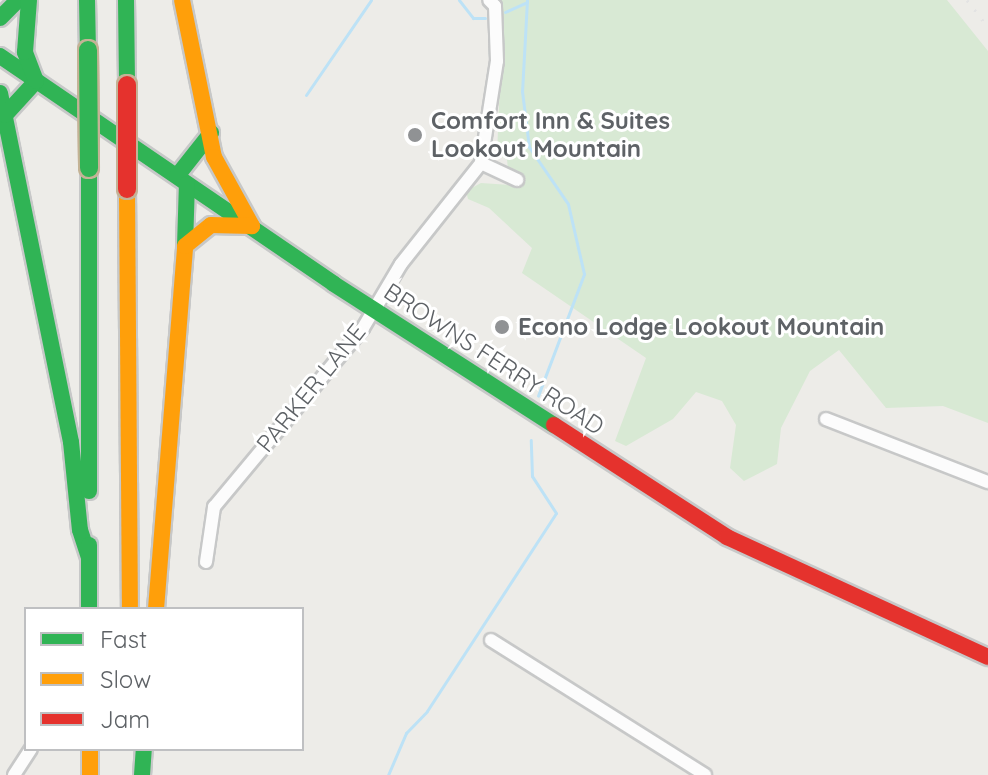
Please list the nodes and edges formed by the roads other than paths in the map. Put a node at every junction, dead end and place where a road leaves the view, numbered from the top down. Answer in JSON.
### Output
{"nodes":[{"id":1,"x":18,"y":0,"type":"edge"},
{"id":2,"x":29,"y":0,"type":"edge"},
{"id":3,"x":87,"y":0,"type":"edge"},
{"id":4,"x":126,"y":0,"type":"edge"},
{"id":5,"x":182,"y":0,"type":"edge"},
{"id":6,"x":489,"y":0,"type":"edge"},
{"id":7,"x":0,"y":18,"type":"edge"},
{"id":8,"x":0,"y":56,"type":"edge"},
{"id":9,"x":36,"y":81,"type":"junction"},
{"id":10,"x":0,"y":93,"type":"edge"},
{"id":11,"x":5,"y":115,"type":"junction"},
{"id":12,"x":211,"y":133,"type":"junction"},
{"id":13,"x":481,"y":163,"type":"junction"},
{"id":14,"x":182,"y":180,"type":"junction"},
{"id":15,"x":517,"y":180,"type":"dead end"},
{"id":16,"x":252,"y":226,"type":"junction"},
{"id":17,"x":185,"y":246,"type":"junction"},
{"id":18,"x":370,"y":308,"type":"junction"},
{"id":19,"x":826,"y":419,"type":"dead end"},
{"id":20,"x":988,"y":482,"type":"edge"},
{"id":21,"x":89,"y":558,"type":"junction"},
{"id":22,"x":206,"y":562,"type":"dead end"},
{"id":23,"x":89,"y":607,"type":"edge"},
{"id":24,"x":130,"y":607,"type":"edge"},
{"id":25,"x":156,"y":607,"type":"edge"},
{"id":26,"x":491,"y":640,"type":"dead end"},
{"id":27,"x":988,"y":657,"type":"edge"},
{"id":28,"x":30,"y":751,"type":"edge"},
{"id":29,"x":90,"y":751,"type":"edge"},
{"id":30,"x":131,"y":751,"type":"edge"},
{"id":31,"x":144,"y":751,"type":"edge"},
{"id":32,"x":14,"y":775,"type":"edge"},
{"id":33,"x":90,"y":775,"type":"edge"},
{"id":34,"x":131,"y":775,"type":"edge"},
{"id":35,"x":142,"y":775,"type":"edge"},
{"id":36,"x":705,"y":775,"type":"edge"}],
"edges":[{"from":1,"to":7,"type":"main road"},
{"from":2,"to":9,"type":"main road"},
{"from":3,"to":21,"type":"main road","bridge":true},
{"from":4,"to":24,"type":"main road","bridge":true},
{"from":5,"to":12,"type":"main road"},
{"from":6,"to":13,"type":"street","name":"PARKER LANE"},
{"from":8,"to":9,"type":"main road","name":"BROWNS FERRY ROAD"},
{"from":9,"to":11,"type":"main road"},
{"from":9,"to":14,"type":"main road","name":"BROWNS FERRY ROAD"},
{"from":10,"to":11,"type":"main road"},
{"from":11,"to":21,"type":"main road"},
{"from":12,"to":14,"type":"main road"},
{"from":12,"to":16,"type":"main road"},
{"from":13,"to":15,"type":"street"},
{"from":13,"to":18,"type":"street","name":"PARKER LANE"},
{"from":14,"to":16,"type":"main road","name":"BROWNS FERRY ROAD"},
{"from":14,"to":17,"type":"main road"},
{"from":16,"to":17,"type":"main road"},
{"from":16,"to":18,"type":"main road","name":"BROWNS FERRY ROAD"},
{"from":17,"to":25,"type":"main road"},
{"from":18,"to":22,"type":"street","name":"PARKER LANE"},
{"from":18,"to":27,"type":"main road","name":"BROWNS FERRY ROAD"},
{"from":19,"to":20,"type":"street"},
{"from":21,"to":23,"type":"main road"},
{"from":26,"to":36,"type":"street"},
{"from":28,"to":32,"type":"street"},
{"from":29,"to":33,"type":"main road"},
{"from":30,"to":34,"type":"main road"},
{"from":31,"to":35,"type":"main road"}]}
